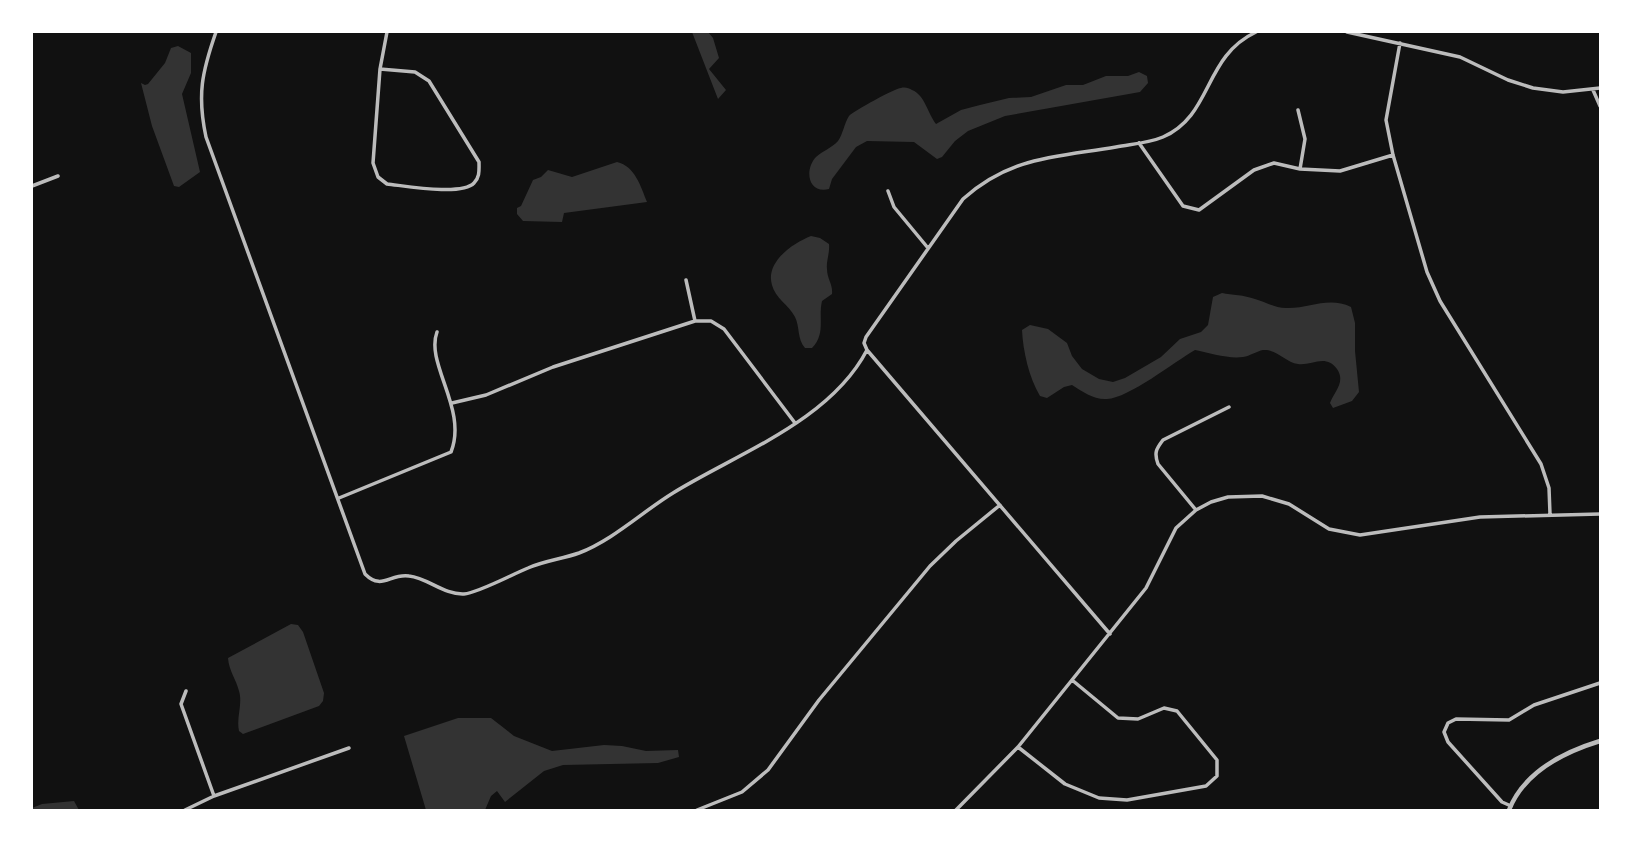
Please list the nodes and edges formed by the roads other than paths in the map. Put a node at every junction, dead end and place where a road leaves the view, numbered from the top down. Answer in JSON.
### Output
{"nodes":[{"id":1,"x":216,"y":32,"type":"edge"},
{"id":2,"x":387,"y":32,"type":"edge"},
{"id":3,"x":1256,"y":32,"type":"edge"},
{"id":4,"x":1347,"y":32,"type":"edge"},
{"id":5,"x":1400,"y":43,"type":"junction"},
{"id":6,"x":380,"y":69,"type":"junction"},
{"id":7,"x":1601,"y":88,"type":"edge"},
{"id":8,"x":1593,"y":90,"type":"junction"},
{"id":9,"x":1601,"y":106,"type":"edge"},
{"id":10,"x":1298,"y":110,"type":"dead end"},
{"id":11,"x":1139,"y":143,"type":"junction"},
{"id":12,"x":1393,"y":155,"type":"junction"},
{"id":13,"x":1300,"y":169,"type":"junction"},
{"id":14,"x":58,"y":176,"type":"dead end"},
{"id":15,"x":32,"y":186,"type":"edge"},
{"id":16,"x":888,"y":191,"type":"dead end"},
{"id":17,"x":928,"y":248,"type":"junction"},
{"id":18,"x":686,"y":280,"type":"dead end"},
{"id":19,"x":695,"y":321,"type":"junction"},
{"id":20,"x":437,"y":332,"type":"dead end"},
{"id":21,"x":867,"y":350,"type":"junction"},
{"id":22,"x":452,"y":403,"type":"junction"},
{"id":23,"x":1229,"y":407,"type":"dead end"},
{"id":24,"x":795,"y":423,"type":"junction"},
{"id":25,"x":339,"y":498,"type":"junction"},
{"id":26,"x":1000,"y":505,"type":"junction"},
{"id":27,"x":1196,"y":510,"type":"junction"},
{"id":28,"x":1550,"y":514,"type":"junction"},
{"id":29,"x":1601,"y":514,"type":"edge"},
{"id":30,"x":1110,"y":635,"type":"junction"},
{"id":31,"x":1072,"y":680,"type":"junction"},
{"id":32,"x":1601,"y":683,"type":"edge"},
{"id":33,"x":186,"y":691,"type":"dead end"},
{"id":34,"x":1601,"y":741,"type":"edge"},
{"id":35,"x":1018,"y":747,"type":"junction"},
{"id":36,"x":349,"y":748,"type":"dead end"},
{"id":37,"x":214,"y":796,"type":"junction"},
{"id":38,"x":1510,"y":808,"type":"edge"},
{"id":39,"x":709,"y":809,"type":"edge"},
{"id":40,"x":185,"y":810,"type":"edge"},
{"id":41,"x":697,"y":810,"type":"edge"},
{"id":42,"x":956,"y":810,"type":"edge"}],
"edges":[{"from":1,"to":25,"type":"street"},
{"from":2,"to":6,"type":"street"},
{"from":3,"to":11,"type":"street"},
{"from":4,"to":5,"type":"street"},
{"from":5,"to":8,"type":"street"},
{"from":5,"to":12,"type":"street"},
{"from":6,"to":6,"type":"street"},
{"from":7,"to":8,"type":"street"},
{"from":8,"to":9,"type":"street"},
{"from":10,"to":13,"type":"street"},
{"from":11,"to":13,"type":"street"},
{"from":11,"to":17,"type":"street"},
{"from":12,"to":13,"type":"street"},
{"from":12,"to":28,"type":"street"},
{"from":14,"to":15,"type":"street"},
{"from":16,"to":17,"type":"street"},
{"from":17,"to":21,"type":"street"},
{"from":18,"to":19,"type":"street"},
{"from":19,"to":22,"type":"street"},
{"from":19,"to":24,"type":"street"},
{"from":20,"to":22,"type":"street"},
{"from":21,"to":24,"type":"street"},
{"from":21,"to":26,"type":"street"},
{"from":22,"to":25,"type":"street"},
{"from":23,"to":27,"type":"street"},
{"from":24,"to":25,"type":"street"},
{"from":26,"to":30,"type":"street"},
{"from":26,"to":39,"type":"street"},
{"from":27,"to":28,"type":"street"},
{"from":27,"to":30,"type":"street"},
{"from":28,"to":29,"type":"street"},
{"from":30,"to":31,"type":"street"},
{"from":31,"to":35,"type":"street"},
{"from":31,"to":35,"type":"street"},
{"from":32,"to":38,"type":"street"},
{"from":33,"to":37,"type":"street"},
{"from":34,"to":38,"type":"street"},
{"from":35,"to":42,"type":"street"},
{"from":36,"to":37,"type":"street"},
{"from":37,"to":40,"type":"street"},
{"from":39,"to":41,"type":"street"}]}
